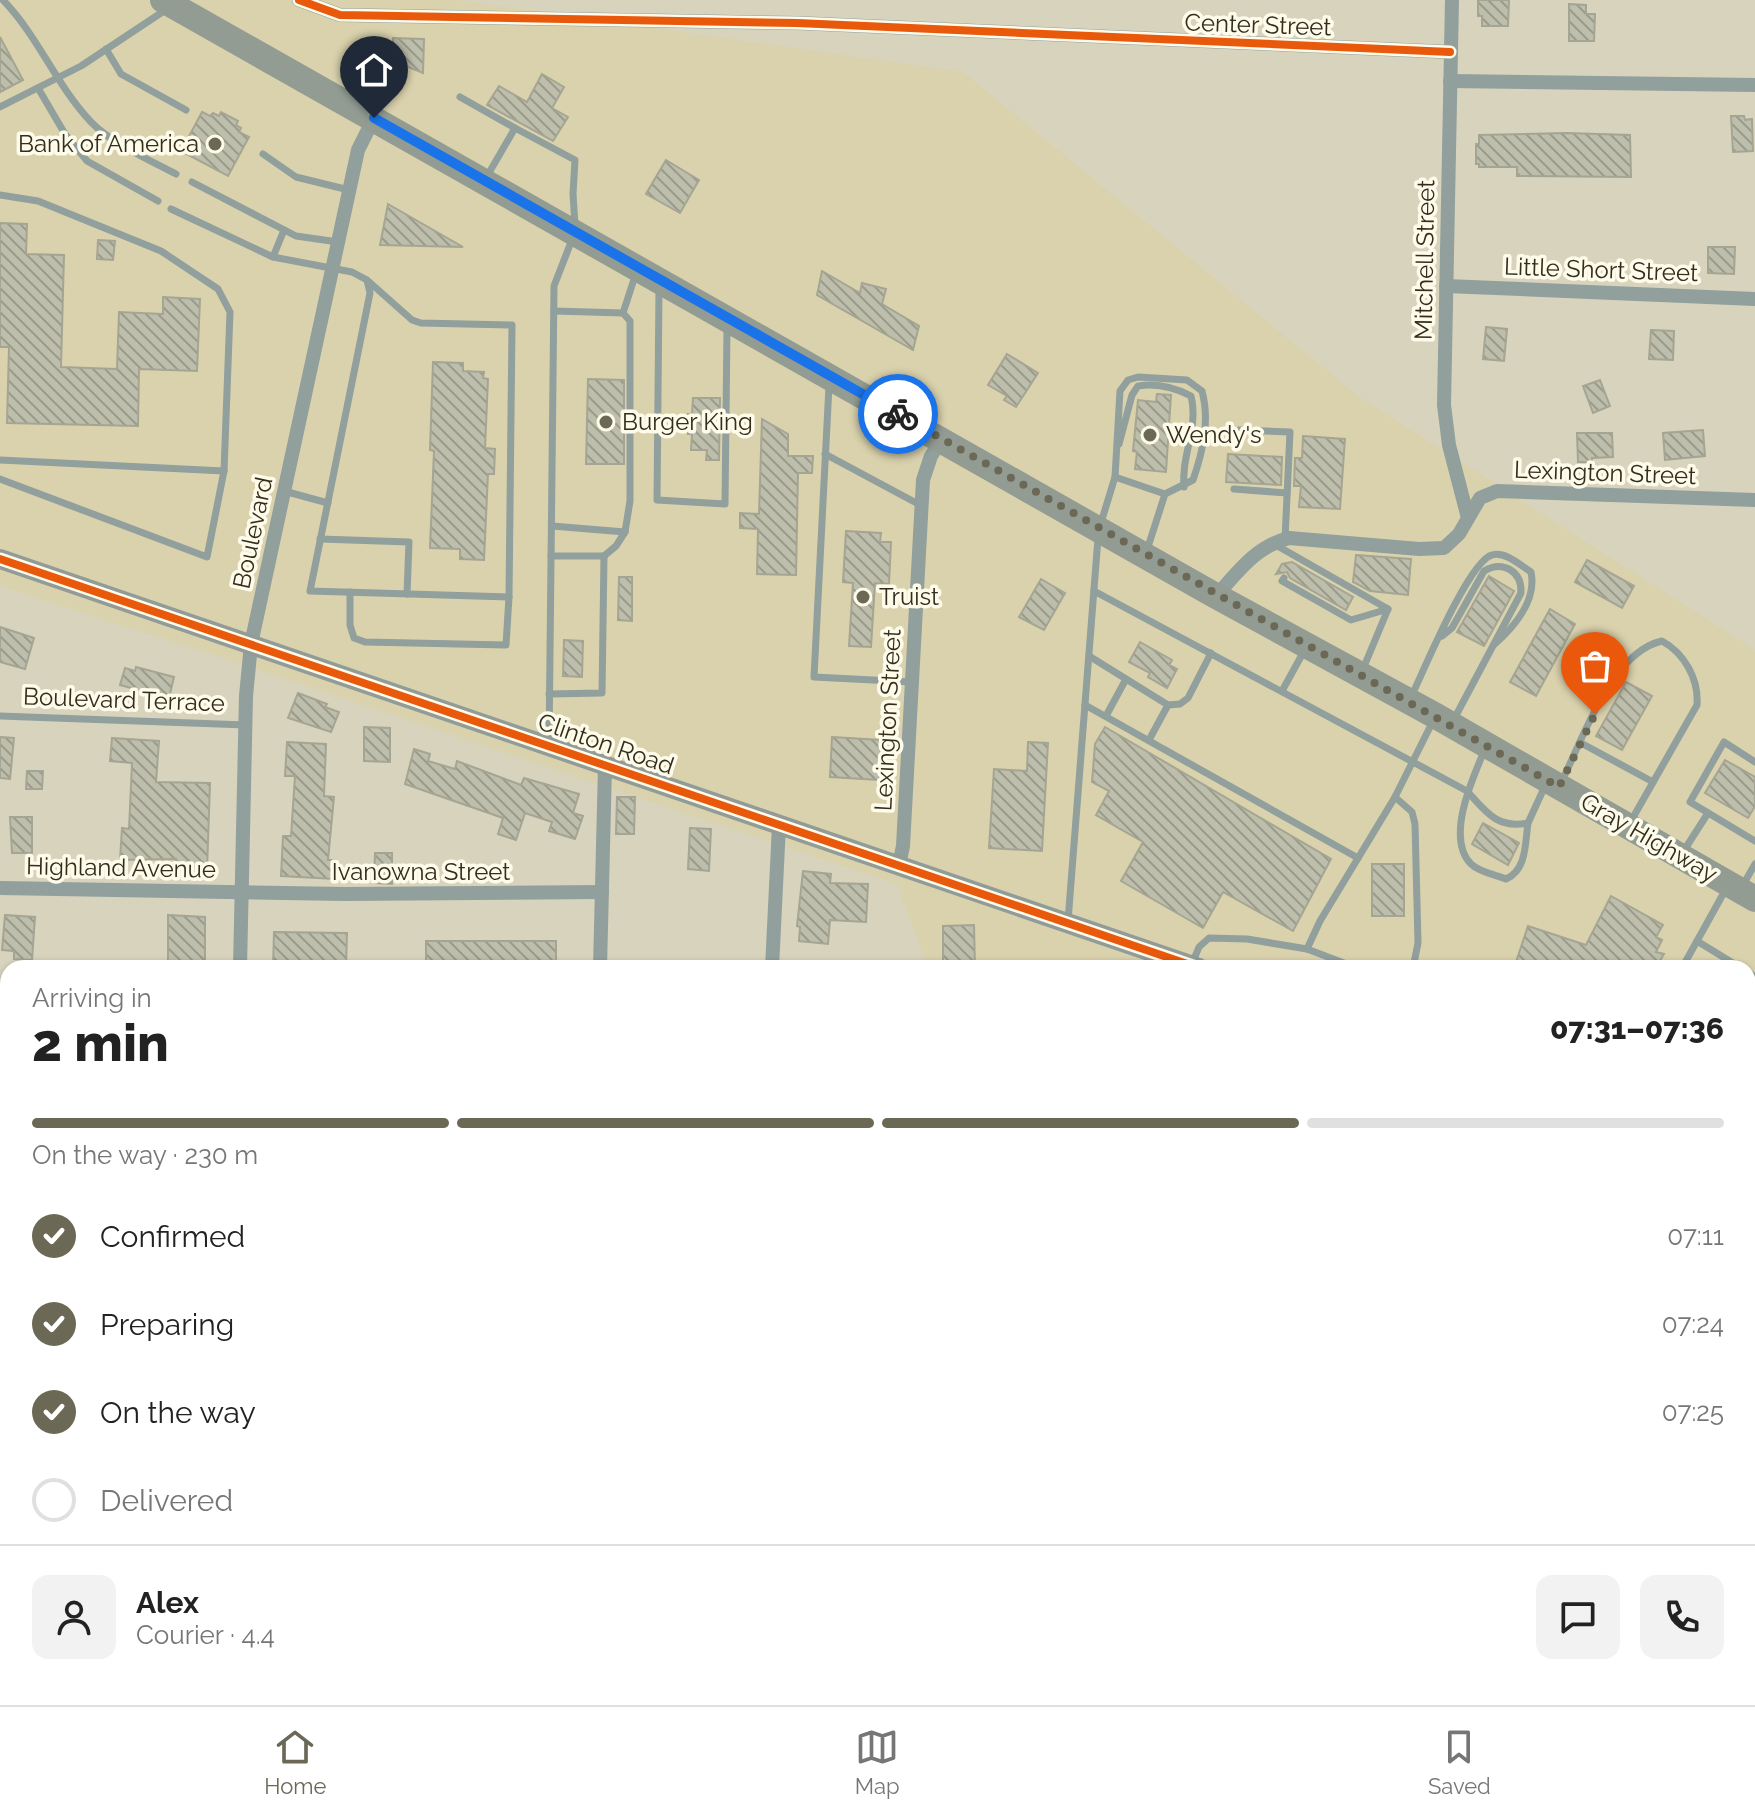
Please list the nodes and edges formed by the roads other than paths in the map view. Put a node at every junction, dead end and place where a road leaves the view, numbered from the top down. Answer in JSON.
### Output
{"nodes":[{"id":1,"x":3,"y":0,"type":"edge"},
{"id":2,"x":299,"y":0,"type":"edge"},
{"id":3,"x":1452,"y":0,"type":"edge"},
{"id":4,"x":171,"y":2,"type":"edge"},
{"id":5,"x":106,"y":49,"type":"junction"},
{"id":6,"x":1450,"y":52,"type":"junction"},
{"id":7,"x":57,"y":78,"type":"junction"},
{"id":8,"x":1450,"y":81,"type":"junction"},
{"id":9,"x":1755,"y":85,"type":"edge"},
{"id":10,"x":38,"y":88,"type":"junction"},
{"id":11,"x":460,"y":97,"type":"dead end"},
{"id":12,"x":0,"y":107,"type":"edge"},
{"id":13,"x":186,"y":110,"type":"dead end"},
{"id":14,"x":374,"y":118,"type":"junction"},
{"id":15,"x":515,"y":128,"type":"junction"},
{"id":16,"x":263,"y":154,"type":"dead end"},
{"id":17,"x":176,"y":174,"type":"dead end"},
{"id":18,"x":484,"y":180,"type":"junction"},
{"id":19,"x":192,"y":182,"type":"dead end"},
{"id":20,"x":349,"y":190,"type":"junction"},
{"id":21,"x":0,"y":195,"type":"edge"},
{"id":22,"x":158,"y":201,"type":"dead end"},
{"id":23,"x":171,"y":209,"type":"dead end"},
{"id":24,"x":284,"y":230,"type":"junction"},
{"id":25,"x":576,"y":232,"type":"junction"},
{"id":26,"x":338,"y":242,"type":"junction"},
{"id":27,"x":273,"y":257,"type":"junction"},
{"id":28,"x":332,"y":268,"type":"junction"},
{"id":29,"x":648,"y":273,"type":"junction"},
{"id":30,"x":367,"y":280,"type":"junction"},
{"id":31,"x":1446,"y":286,"type":"junction"},
{"id":32,"x":1755,"y":299,"type":"edge"},
{"id":33,"x":554,"y":311,"type":"junction"},
{"id":34,"x":623,"y":313,"type":"junction"},
{"id":35,"x":728,"y":317,"type":"junction"},
{"id":36,"x":829,"y":375,"type":"junction"},
{"id":37,"x":1239,"y":430,"type":"dead end"},
{"id":38,"x":942,"y":439,"type":"junction"},
{"id":39,"x":1116,"y":453,"type":"junction"},
{"id":40,"x":825,"y":454,"type":"junction"},
{"id":41,"x":0,"y":460,"type":"edge"},
{"id":42,"x":224,"y":471,"type":"junction"},
{"id":43,"x":1115,"y":477,"type":"junction"},
{"id":44,"x":0,"y":479,"type":"edge"},
{"id":45,"x":1184,"y":487,"type":"junction"},
{"id":46,"x":1234,"y":489,"type":"dead end"},
{"id":47,"x":284,"y":491,"type":"junction"},
{"id":48,"x":1287,"y":493,"type":"junction"},
{"id":49,"x":1165,"y":494,"type":"junction"},
{"id":50,"x":1755,"y":500,"type":"edge"},
{"id":51,"x":328,"y":503,"type":"junction"},
{"id":52,"x":922,"y":506,"type":"junction"},
{"id":53,"x":1468,"y":518,"type":"junction"},
{"id":54,"x":552,"y":526,"type":"junction"},
{"id":55,"x":1099,"y":529,"type":"junction"},
{"id":56,"x":625,"y":532,"type":"junction"},
{"id":57,"x":320,"y":539,"type":"junction"},
{"id":58,"x":1278,"y":540,"type":"junction"},
{"id":59,"x":1145,"y":555,"type":"junction"},
{"id":60,"x":551,"y":556,"type":"junction"},
{"id":61,"x":604,"y":556,"type":"junction"},
{"id":62,"x":0,"y":559,"type":"edge"},
{"id":63,"x":1284,"y":578,"type":"dead end"},
{"id":64,"x":1094,"y":591,"type":"junction"},
{"id":65,"x":350,"y":592,"type":"junction"},
{"id":66,"x":407,"y":594,"type":"junction"},
{"id":67,"x":1216,"y":596,"type":"junction"},
{"id":68,"x":509,"y":597,"type":"junction"},
{"id":69,"x":1388,"y":609,"type":"junction"},
{"id":70,"x":1441,"y":638,"type":"junction"},
{"id":71,"x":251,"y":644,"type":"junction"},
{"id":72,"x":1495,"y":644,"type":"junction"},
{"id":73,"x":1307,"y":646,"type":"junction"},
{"id":74,"x":1211,"y":653,"type":"junction"},
{"id":75,"x":1089,"y":656,"type":"junction"},
{"id":76,"x":1361,"y":675,"type":"junction"},
{"id":77,"x":1126,"y":679,"type":"junction"},
{"id":78,"x":912,"y":682,"type":"junction"},
{"id":79,"x":1282,"y":691,"type":"junction"},
{"id":80,"x":549,"y":694,"type":"junction"},
{"id":81,"x":1409,"y":701,"type":"junction"},
{"id":82,"x":1085,"y":705,"type":"junction"},
{"id":83,"x":1168,"y":705,"type":"junction"},
{"id":84,"x":0,"y":716,"type":"edge"},
{"id":85,"x":1106,"y":716,"type":"junction"},
{"id":86,"x":1443,"y":720,"type":"junction"},
{"id":87,"x":246,"y":725,"type":"junction"},
{"id":88,"x":1149,"y":740,"type":"junction"},
{"id":89,"x":1581,"y":743,"type":"junction"},
{"id":90,"x":1487,"y":745,"type":"junction"},
{"id":91,"x":549,"y":746,"type":"junction"},
{"id":92,"x":1413,"y":762,"type":"junction"},
{"id":93,"x":1755,"y":762,"type":"edge"},
{"id":94,"x":605,"y":766,"type":"junction"},
{"id":95,"x":1653,"y":782,"type":"junction"},
{"id":96,"x":1554,"y":784,"type":"junction"},
{"id":97,"x":1467,"y":791,"type":"junction"},
{"id":98,"x":1395,"y":797,"type":"junction"},
{"id":99,"x":1708,"y":813,"type":"junction"},
{"id":100,"x":1528,"y":823,"type":"junction"},
{"id":101,"x":779,"y":825,"type":"junction"},
{"id":102,"x":1628,"y":826,"type":"junction"},
{"id":103,"x":1755,"y":841,"type":"edge"},
{"id":104,"x":1680,"y":856,"type":"junction"},
{"id":105,"x":1358,"y":858,"type":"junction"},
{"id":106,"x":1755,"y":864,"type":"edge"},
{"id":107,"x":899,"y":865,"type":"junction"},
{"id":108,"x":0,"y":888,"type":"edge"},
{"id":109,"x":1741,"y":891,"type":"edge"},
{"id":110,"x":242,"y":892,"type":"junction"},
{"id":111,"x":602,"y":892,"type":"junction"},
{"id":112,"x":1067,"y":923,"type":"junction"},
{"id":113,"x":1697,"y":941,"type":"junction"},
{"id":114,"x":1307,"y":949,"type":"junction"},
{"id":115,"x":240,"y":960,"type":"edge"},
{"id":116,"x":600,"y":960,"type":"edge"},
{"id":117,"x":772,"y":960,"type":"edge"},
{"id":118,"x":1175,"y":960,"type":"edge"},
{"id":119,"x":1196,"y":960,"type":"edge"},
{"id":120,"x":1336,"y":960,"type":"edge"},
{"id":121,"x":1415,"y":960,"type":"edge"},
{"id":122,"x":1686,"y":960,"type":"edge"},
{"id":123,"x":1728,"y":960,"type":"edge"}],
"edges":[{"from":1,"to":7,"type":"lane"},
{"from":2,"to":6,"type":"street","name":"Center Street"},
{"from":3,"to":6,"type":"street","name":"Mitchell Street"},
{"from":4,"to":5,"type":"lane"},
{"from":4,"to":14,"type":"highway","name":"Gray Highway"},
{"from":5,"to":7,"type":"lane"},
{"from":5,"to":13,"type":"lane"},
{"from":6,"to":8,"type":"street","name":"Mitchell Street"},
{"from":7,"to":10,"type":"lane"},
{"from":7,"to":17,"type":"lane"},
{"from":8,"to":9,"type":"street"},
{"from":8,"to":31,"type":"street","name":"Mitchell Street"},
{"from":10,"to":12,"type":"lane"},
{"from":10,"to":22,"type":"lane"},
{"from":11,"to":15,"type":"lane"},
{"from":14,"to":18,"type":"highway","name":"Gray Highway"},
{"from":14,"to":20,"type":"street","name":"Boulevard"},
{"from":15,"to":18,"type":"lane"},
{"from":15,"to":25,"type":"lane"},
{"from":16,"to":20,"type":"lane"},
{"from":18,"to":25,"type":"highway","name":"Gray Highway"},
{"from":19,"to":24,"type":"lane"},
{"from":20,"to":26,"type":"street","name":"Boulevard"},
{"from":21,"to":42,"type":"lane"},
{"from":23,"to":27,"type":"lane"},
{"from":24,"to":26,"type":"lane"},
{"from":24,"to":27,"type":"lane"},
{"from":25,"to":29,"type":"highway","name":"Gray Highway"},
{"from":25,"to":33,"type":"lane"},
{"from":26,"to":28,"type":"street","name":"Boulevard"},
{"from":27,"to":28,"type":"lane"},
{"from":28,"to":30,"type":"lane"},
{"from":28,"to":47,"type":"street","name":"Boulevard"},
{"from":29,"to":34,"type":"lane"},
{"from":29,"to":35,"type":"highway","name":"Gray Highway"},
{"from":29,"to":35,"type":"lane"},
{"from":30,"to":51,"type":"lane"},
{"from":30,"to":68,"type":"lane"},
{"from":31,"to":32,"type":"street","name":"Little Short Street"},
{"from":31,"to":53,"type":"street","name":"Mitchell Street"},
{"from":33,"to":34,"type":"lane"},
{"from":33,"to":54,"type":"lane"},
{"from":34,"to":56,"type":"lane"},
{"from":35,"to":36,"type":"highway","name":"Gray Highway"},
{"from":36,"to":38,"type":"highway","name":"Gray Highway"},
{"from":36,"to":40,"type":"lane"},
{"from":37,"to":48,"type":"lane"},
{"from":38,"to":52,"type":"street","name":"Lexington Street"},
{"from":38,"to":55,"type":"highway","name":"Gray Highway"},
{"from":39,"to":43,"type":"lane"},
{"from":39,"to":45,"type":"lane"},
{"from":39,"to":45,"type":"lane"},
{"from":40,"to":52,"type":"lane"},
{"from":40,"to":78,"type":"lane"},
{"from":41,"to":42,"type":"lane"},
{"from":42,"to":44,"type":"lane"},
{"from":43,"to":49,"type":"lane"},
{"from":43,"to":55,"type":"lane"},
{"from":45,"to":49,"type":"lane"},
{"from":46,"to":48,"type":"lane"},
{"from":47,"to":51,"type":"lane"},
{"from":47,"to":71,"type":"street","name":"Boulevard"},
{"from":48,"to":58,"type":"lane"},
{"from":49,"to":59,"type":"lane"},
{"from":50,"to":53,"type":"street","name":"Lexington Street"},
{"from":51,"to":57,"type":"lane"},
{"from":52,"to":78,"type":"street","name":"Lexington Street"},
{"from":53,"to":58,"type":"street","name":"Lexington Street"},
{"from":54,"to":56,"type":"lane"},
{"from":54,"to":60,"type":"lane"},
{"from":55,"to":59,"type":"highway","name":"Gray Highway"},
{"from":55,"to":64,"type":"lane"},
{"from":56,"to":61,"type":"lane"},
{"from":57,"to":65,"type":"lane"},
{"from":57,"to":66,"type":"lane"},
{"from":58,"to":67,"type":"street"},
{"from":58,"to":69,"type":"lane"},
{"from":59,"to":67,"type":"highway","name":"Gray Highway"},
{"from":60,"to":61,"type":"lane"},
{"from":60,"to":80,"type":"lane"},
{"from":61,"to":80,"type":"lane"},
{"from":62,"to":71,"type":"street","name":"Clinton Road"},
{"from":63,"to":69,"type":"lane"},
{"from":64,"to":74,"type":"lane"},
{"from":64,"to":75,"type":"lane"},
{"from":65,"to":66,"type":"lane"},
{"from":65,"to":68,"type":"lane"},
{"from":66,"to":68,"type":"lane"},
{"from":67,"to":73,"type":"highway","name":"Gray Highway"},
{"from":69,"to":76,"type":"lane"},
{"from":70,"to":72,"type":"lane"},
{"from":70,"to":72,"type":"lane"},
{"from":70,"to":81,"type":"lane"},
{"from":71,"to":87,"type":"street","name":"Boulevard"},
{"from":71,"to":91,"type":"street","name":"Clinton Road"},
{"from":72,"to":86,"type":"lane"},
{"from":73,"to":76,"type":"highway","name":"Gray Highway"},
{"from":73,"to":79,"type":"lane"},
{"from":74,"to":79,"type":"lane"},
{"from":74,"to":83,"type":"lane"},
{"from":75,"to":77,"type":"lane"},
{"from":75,"to":82,"type":"lane"},
{"from":76,"to":81,"type":"highway","name":"Gray Highway"},
{"from":77,"to":83,"type":"lane"},
{"from":77,"to":85,"type":"lane"},
{"from":78,"to":107,"type":"street","name":"Lexington Street"},
{"from":79,"to":92,"type":"lane"},
{"from":80,"to":91,"type":"lane"},
{"from":81,"to":86,"type":"highway","name":"Gray Highway"},
{"from":82,"to":85,"type":"lane"},
{"from":82,"to":112,"type":"lane"},
{"from":83,"to":88,"type":"lane"},
{"from":84,"to":87,"type":"lane","name":"Boulevard Terrace"},
{"from":85,"to":88,"type":"lane"},
{"from":86,"to":90,"type":"highway","name":"Gray Highway"},
{"from":86,"to":92,"type":"lane"},
{"from":87,"to":110,"type":"street","name":"Boulevard"},
{"from":88,"to":105,"type":"lane"},
{"from":89,"to":95,"type":"lane"},
{"from":89,"to":95,"type":"lane"},
{"from":89,"to":96,"type":"lane"},
{"from":90,"to":96,"type":"highway","name":"Gray Highway"},
{"from":90,"to":97,"type":"lane"},
{"from":91,"to":94,"type":"street","name":"Clinton Road"},
{"from":92,"to":97,"type":"lane"},
{"from":92,"to":98,"type":"lane"},
{"from":93,"to":99,"type":"lane"},
{"from":94,"to":101,"type":"street","name":"Clinton Road"},
{"from":94,"to":111,"type":"street"},
{"from":95,"to":102,"type":"lane"},
{"from":96,"to":100,"type":"lane"},
{"from":96,"to":102,"type":"highway","name":"Gray Highway"},
{"from":97,"to":100,"type":"lane"},
{"from":97,"to":100,"type":"lane"},
{"from":98,"to":105,"type":"lane"},
{"from":98,"to":121,"type":"lane"},
{"from":99,"to":103,"type":"lane"},
{"from":99,"to":104,"type":"lane"},
{"from":101,"to":107,"type":"street","name":"Clinton Road"},
{"from":101,"to":117,"type":"street"},
{"from":102,"to":104,"type":"highway","name":"Gray Highway"},
{"from":104,"to":109,"type":"highway","name":"Gray Highway"},
{"from":105,"to":114,"type":"lane"},
{"from":106,"to":109,"type":"lane"},
{"from":107,"to":112,"type":"street","name":"Clinton Road"},
{"from":108,"to":110,"type":"street","name":"Highland Avenue"},
{"from":109,"to":113,"type":"lane"},
{"from":110,"to":111,"type":"street","name":"Ivanowna Street"},
{"from":110,"to":115,"type":"street","name":"Boulevard"},
{"from":111,"to":116,"type":"street"},
{"from":112,"to":118,"type":"street","name":"Clinton Road"},
{"from":113,"to":122,"type":"lane"},
{"from":113,"to":123,"type":"lane"},
{"from":114,"to":119,"type":"lane"},
{"from":114,"to":120,"type":"lane"}]}
